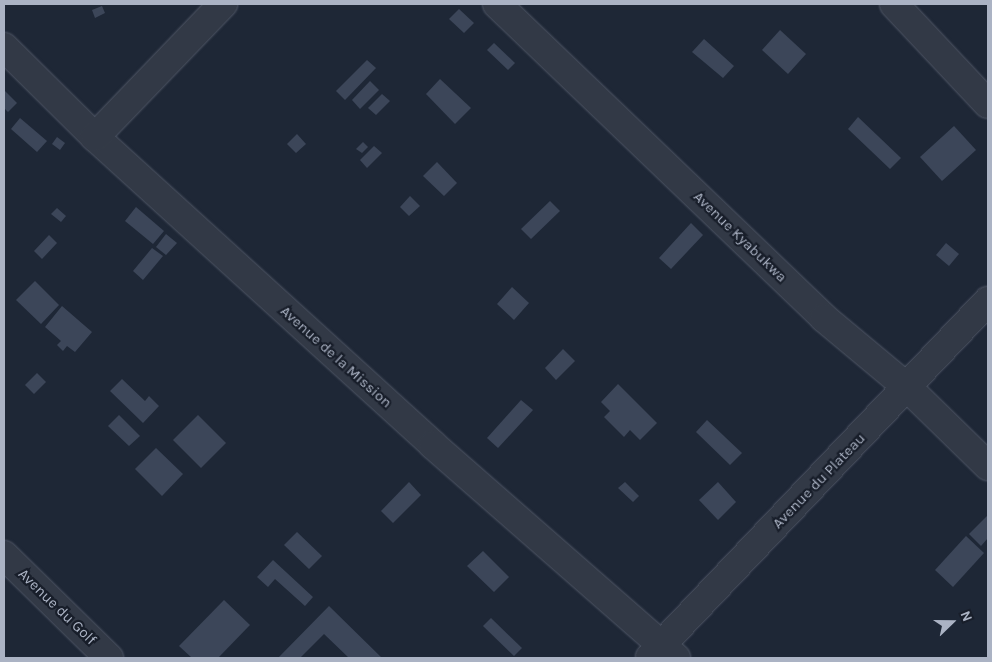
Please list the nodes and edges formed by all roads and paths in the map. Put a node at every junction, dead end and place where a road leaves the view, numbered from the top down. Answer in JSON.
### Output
{"nodes":[{"id":1,"x":223,"y":4,"type":"edge"},
{"id":2,"x":497,"y":4,"type":"edge"},
{"id":3,"x":894,"y":4,"type":"edge"},
{"id":4,"x":4,"y":48,"type":"edge"},
{"id":5,"x":988,"y":104,"type":"edge"},
{"id":6,"x":95,"y":137,"type":"junction"},
{"id":7,"x":988,"y":301,"type":"edge"},
{"id":8,"x":908,"y":388,"type":"junction"},
{"id":9,"x":988,"y":466,"type":"edge"},
{"id":10,"x":4,"y":555,"type":"edge"},
{"id":11,"x":662,"y":654,"type":"edge"},
{"id":12,"x":109,"y":658,"type":"edge"}],
"edges":[{"from":1,"to":6,"type":"street"},
{"from":2,"to":8,"type":"street","name":"Avenue Kyabukwa"},
{"from":3,"to":5,"type":"street"},
{"from":4,"to":6,"type":"street","name":"Avenue de la Mission"},
{"from":6,"to":11,"type":"street","name":"Avenue de la Mission"},
{"from":7,"to":8,"type":"street","name":"Avenue du Plateau"},
{"from":8,"to":9,"type":"street","name":"Avenue Kyabukwa"},
{"from":8,"to":11,"type":"street","name":"Avenue du Plateau"},
{"from":10,"to":12,"type":"street","name":"Avenue du Golf"}]}
